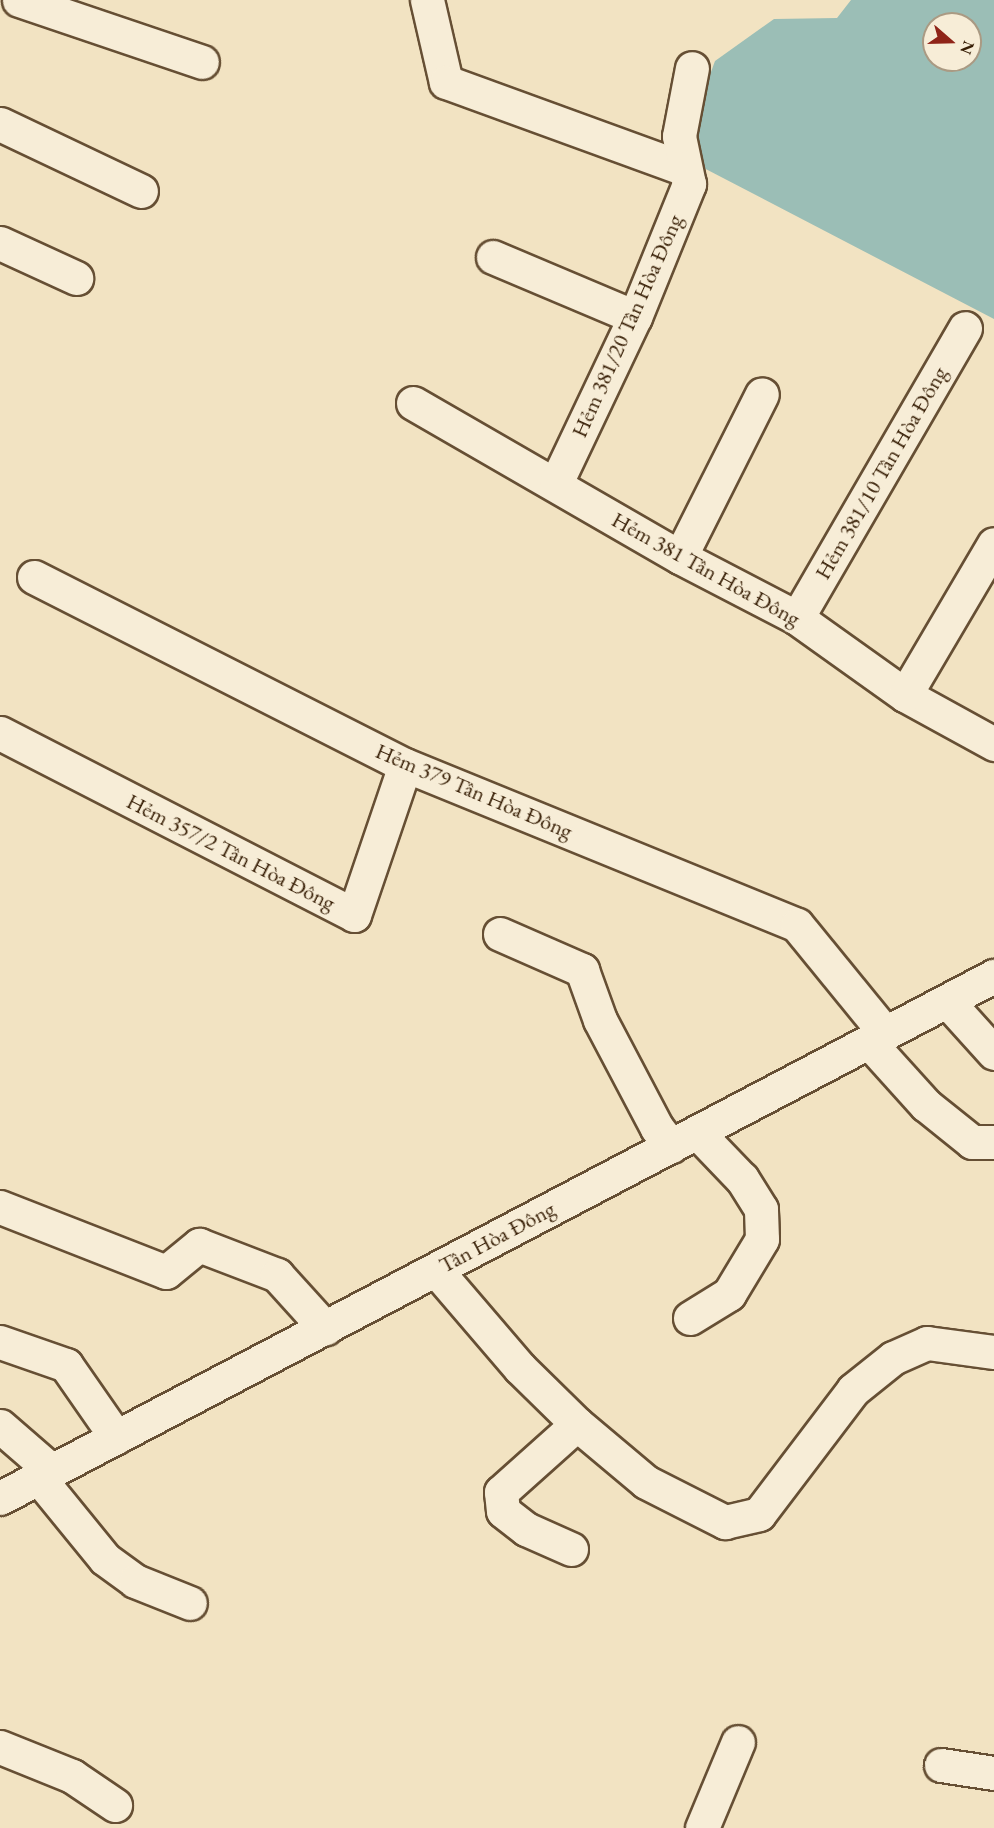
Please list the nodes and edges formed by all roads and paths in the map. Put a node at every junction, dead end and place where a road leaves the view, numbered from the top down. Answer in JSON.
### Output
{"nodes":[{"id":1,"x":19,"y":0,"type":"edge"},
{"id":2,"x":427,"y":0,"type":"edge"},
{"id":3,"x":202,"y":62,"type":"dead end"},
{"id":4,"x":692,"y":68,"type":"dead end"},
{"id":5,"x":0,"y":124,"type":"edge"},
{"id":6,"x":684,"y":169,"type":"junction"},
{"id":7,"x":141,"y":191,"type":"dead end"},
{"id":8,"x":0,"y":243,"type":"edge"},
{"id":9,"x":493,"y":256,"type":"dead end"},
{"id":10,"x":76,"y":278,"type":"dead end"},
{"id":11,"x":635,"y":317,"type":"junction"},
{"id":12,"x":965,"y":328,"type":"dead end"},
{"id":13,"x":762,"y":394,"type":"dead end"},
{"id":14,"x":413,"y":403,"type":"dead end"},
{"id":15,"x":556,"y":483,"type":"junction"},
{"id":16,"x":994,"y":544,"type":"edge"},
{"id":17,"x":680,"y":557,"type":"junction"},
{"id":18,"x":33,"y":577,"type":"dead end"},
{"id":19,"x":797,"y":618,"type":"junction"},
{"id":20,"x":905,"y":696,"type":"junction"},
{"id":21,"x":0,"y":733,"type":"edge"},
{"id":22,"x":994,"y":744,"type":"edge"},
{"id":23,"x":405,"y":765,"type":"junction"},
{"id":24,"x":500,"y":934,"type":"dead end"},
{"id":25,"x":994,"y":976,"type":"edge"},
{"id":26,"x":947,"y":1001,"type":"junction"},
{"id":27,"x":877,"y":1037,"type":"junction"},
{"id":28,"x":994,"y":1053,"type":"edge"},
{"id":29,"x":684,"y":1139,"type":"junction"},
{"id":30,"x":994,"y":1142,"type":"edge"},
{"id":31,"x":0,"y":1207,"type":"edge"},
{"id":32,"x":435,"y":1269,"type":"junction"},
{"id":33,"x":690,"y":1318,"type":"dead end"},
{"id":34,"x":325,"y":1328,"type":"junction"},
{"id":35,"x":0,"y":1342,"type":"edge"},
{"id":36,"x":994,"y":1352,"type":"edge"},
{"id":37,"x":577,"y":1424,"type":"junction"},
{"id":38,"x":0,"y":1426,"type":"edge"},
{"id":39,"x":116,"y":1437,"type":"junction"},
{"id":40,"x":45,"y":1474,"type":"junction"},
{"id":41,"x":0,"y":1498,"type":"edge"},
{"id":42,"x":572,"y":1549,"type":"dead end"},
{"id":43,"x":190,"y":1603,"type":"dead end"},
{"id":44,"x":738,"y":1742,"type":"dead end"},
{"id":45,"x":0,"y":1748,"type":"edge"},
{"id":46,"x":941,"y":1765,"type":"dead end"},
{"id":47,"x":994,"y":1773,"type":"edge"},
{"id":48,"x":115,"y":1804,"type":"dead end"},
{"id":49,"x":702,"y":1828,"type":"edge"}],
"edges":[{"from":1,"to":3,"type":"street"},
{"from":2,"to":6,"type":"street"},
{"from":4,"to":6,"type":"street","name":"Hẻm 381/20 Tân Hòa Đông"},
{"from":5,"to":7,"type":"street"},
{"from":6,"to":11,"type":"street","name":"Hẻm 381/20 Tân Hòa Đông"},
{"from":8,"to":10,"type":"street"},
{"from":9,"to":11,"type":"street"},
{"from":11,"to":15,"type":"street","name":"Hẻm 381/20 Tân Hòa Đông"},
{"from":12,"to":19,"type":"street","name":"Hẻm 381/10 Tân Hòa Đông"},
{"from":13,"to":17,"type":"street"},
{"from":14,"to":15,"type":"street","name":"Hẻm 381 Tân Hòa Đông"},
{"from":15,"to":17,"type":"street","name":"Hẻm 381 Tân Hòa Đông"},
{"from":16,"to":20,"type":"street"},
{"from":17,"to":19,"type":"street","name":"Hẻm 381 Tân Hòa Đông"},
{"from":18,"to":23,"type":"street","name":"Hẻm 379 Tân Hòa Đông"},
{"from":19,"to":20,"type":"street","name":"Hẻm 381 Tân Hòa Đông"},
{"from":20,"to":22,"type":"street","name":"Hẻm 381 Tân Hòa Đông"},
{"from":21,"to":23,"type":"street","name":"Hẻm 357/2 Tân Hòa Đông"},
{"from":23,"to":27,"type":"street","name":"Hẻm 379 Tân Hòa Đông"},
{"from":24,"to":29,"type":"street"},
{"from":25,"to":26,"type":"street","name":"Tân Hòa Đông"},
{"from":26,"to":27,"type":"street","name":"Tân Hòa Đông"},
{"from":26,"to":28,"type":"street"},
{"from":27,"to":29,"type":"street","name":"Tân Hòa Đông"},
{"from":27,"to":30,"type":"street","name":"Hẻm 379 Tân Hòa Đông"},
{"from":29,"to":32,"type":"street","name":"Tân Hòa Đông"},
{"from":29,"to":33,"type":"street"},
{"from":31,"to":34,"type":"street"},
{"from":32,"to":34,"type":"street","name":"Tân Hòa Đông"},
{"from":32,"to":37,"type":"street"},
{"from":34,"to":39,"type":"street","name":"Tân Hòa Đông"},
{"from":35,"to":39,"type":"street"},
{"from":36,"to":37,"type":"street"},
{"from":37,"to":42,"type":"street"},
{"from":38,"to":40,"type":"street"},
{"from":39,"to":40,"type":"street","name":"Tân Hòa Đông"},
{"from":40,"to":41,"type":"street","name":"Tân Hòa Đông"},
{"from":40,"to":43,"type":"street"},
{"from":44,"to":49,"type":"street"},
{"from":45,"to":48,"type":"street"},
{"from":46,"to":47,"type":"street"}]}
